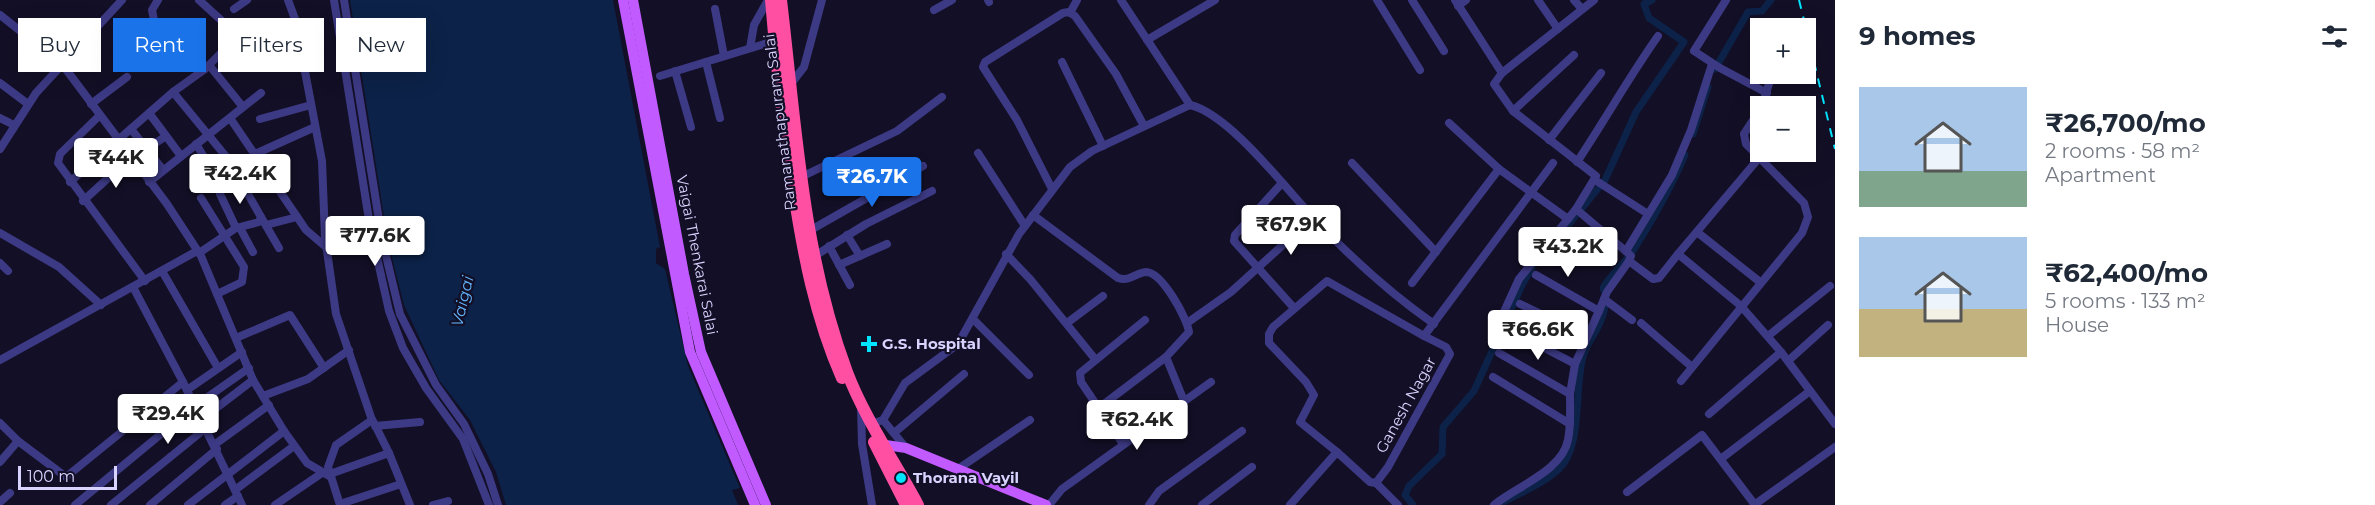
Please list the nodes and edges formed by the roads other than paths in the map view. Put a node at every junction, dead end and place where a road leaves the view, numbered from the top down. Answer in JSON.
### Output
{"nodes":[{"id":1,"x":122,"y":0,"type":"edge"},
{"id":2,"x":158,"y":0,"type":"edge"},
{"id":3,"x":199,"y":0,"type":"edge"},
{"id":4,"x":247,"y":0,"type":"edge"},
{"id":5,"x":288,"y":0,"type":"edge"},
{"id":6,"x":334,"y":0,"type":"edge"},
{"id":7,"x":344,"y":0,"type":"edge"},
{"id":8,"x":623,"y":0,"type":"edge"},
{"id":9,"x":633,"y":0,"type":"edge"},
{"id":10,"x":770,"y":0,"type":"edge"},
{"id":11,"x":781,"y":0,"type":"edge"},
{"id":12,"x":822,"y":0,"type":"edge"},
{"id":13,"x":952,"y":0,"type":"edge"},
{"id":14,"x":1077,"y":0,"type":"edge"},
{"id":15,"x":1122,"y":0,"type":"edge"},
{"id":16,"x":1215,"y":0,"type":"edge"},
{"id":17,"x":1377,"y":0,"type":"edge"},
{"id":18,"x":1412,"y":0,"type":"edge"},
{"id":19,"x":1538,"y":0,"type":"edge"},
{"id":20,"x":1574,"y":0,"type":"edge"},
{"id":21,"x":1594,"y":0,"type":"edge"},
{"id":22,"x":1726,"y":0,"type":"edge"},
{"id":23,"x":1459,"y":2,"type":"edge"},
{"id":24,"x":234,"y":9,"type":"dead end"},
{"id":25,"x":715,"y":9,"type":"dead end"},
{"id":26,"x":1582,"y":9,"type":"junction"},
{"id":27,"x":934,"y":10,"type":"dead end"},
{"id":28,"x":1070,"y":13,"type":"junction"},
{"id":29,"x":0,"y":15,"type":"edge"},
{"id":30,"x":101,"y":22,"type":"edge"},
{"id":31,"x":18,"y":29,"type":"edge"},
{"id":32,"x":1558,"y":29,"type":"junction"},
{"id":33,"x":1658,"y":36,"type":"dead end"},
{"id":34,"x":1147,"y":39,"type":"junction"},
{"id":35,"x":774,"y":41,"type":"junction"},
{"id":36,"x":750,"y":48,"type":"junction"},
{"id":37,"x":1444,"y":51,"type":"dead end"},
{"id":38,"x":1574,"y":55,"type":"dead end"},
{"id":39,"x":724,"y":56,"type":"junction"},
{"id":40,"x":706,"y":62,"type":"junction"},
{"id":41,"x":1062,"y":62,"type":"dead end"},
{"id":42,"x":1715,"y":65,"type":"junction"},
{"id":43,"x":207,"y":67,"type":"junction"},
{"id":44,"x":1420,"y":70,"type":"dead end"},
{"id":45,"x":675,"y":71,"type":"junction"},
{"id":46,"x":55,"y":72,"type":"edge"},
{"id":47,"x":68,"y":72,"type":"edge"},
{"id":48,"x":1502,"y":73,"type":"junction"},
{"id":49,"x":1601,"y":73,"type":"dead end"},
{"id":50,"x":127,"y":76,"type":"dead end"},
{"id":51,"x":660,"y":76,"type":"dead end"},
{"id":52,"x":0,"y":83,"type":"edge"},
{"id":53,"x":1769,"y":84,"type":"edge"},
{"id":54,"x":790,"y":85,"type":"junction"},
{"id":55,"x":778,"y":90,"type":"junction"},
{"id":56,"x":173,"y":92,"type":"junction"},
{"id":57,"x":261,"y":93,"type":"dead end"},
{"id":58,"x":1767,"y":93,"type":"junction"},
{"id":59,"x":1766,"y":96,"type":"edge"},
{"id":60,"x":942,"y":97,"type":"dead end"},
{"id":61,"x":28,"y":104,"type":"junction"},
{"id":62,"x":91,"y":104,"type":"junction"},
{"id":63,"x":311,"y":105,"type":"junction"},
{"id":64,"x":1190,"y":105,"type":"junction"},
{"id":65,"x":243,"y":107,"type":"junction"},
{"id":66,"x":1514,"y":111,"type":"junction"},
{"id":67,"x":149,"y":113,"type":"junction"},
{"id":68,"x":99,"y":116,"type":"junction"},
{"id":69,"x":0,"y":117,"type":"edge"},
{"id":70,"x":230,"y":118,"type":"junction"},
{"id":71,"x":720,"y":118,"type":"dead end"},
{"id":72,"x":260,"y":119,"type":"dead end"},
{"id":73,"x":1449,"y":123,"type":"dead end"},
{"id":74,"x":1750,"y":124,"type":"edge"},
{"id":75,"x":14,"y":126,"type":"junction"},
{"id":76,"x":1144,"y":126,"type":"junction"},
{"id":77,"x":315,"y":127,"type":"junction"},
{"id":78,"x":691,"y":127,"type":"dead end"},
{"id":79,"x":131,"y":129,"type":"junction"},
{"id":80,"x":209,"y":134,"type":"junction"},
{"id":81,"x":166,"y":136,"type":"junction"},
{"id":82,"x":1549,"y":140,"type":"junction"},
{"id":83,"x":117,"y":141,"type":"junction"},
{"id":84,"x":196,"y":144,"type":"junction"},
{"id":85,"x":1103,"y":146,"type":"junction"},
{"id":86,"x":1750,"y":148,"type":"edge"},
{"id":87,"x":0,"y":149,"type":"edge"},
{"id":88,"x":147,"y":149,"type":"junction"},
{"id":89,"x":978,"y":153,"type":"dead end"},
{"id":90,"x":255,"y":154,"type":"junction"},
{"id":91,"x":181,"y":156,"type":"junction"},
{"id":92,"x":130,"y":158,"type":"junction"},
{"id":93,"x":1577,"y":162,"type":"junction"},
{"id":94,"x":1756,"y":162,"type":"edge"},
{"id":95,"x":1763,"y":162,"type":"edge"},
{"id":96,"x":1352,"y":163,"type":"dead end"},
{"id":97,"x":1553,"y":163,"type":"dead end"},
{"id":98,"x":923,"y":166,"type":"dead end"},
{"id":99,"x":1499,"y":169,"type":"junction"},
{"id":100,"x":164,"y":170,"type":"junction"},
{"id":101,"x":799,"y":178,"type":"junction"},
{"id":102,"x":219,"y":181,"type":"dead end"},
{"id":103,"x":70,"y":182,"type":"junction"},
{"id":104,"x":149,"y":182,"type":"junction"},
{"id":105,"x":1282,"y":183,"type":"junction"},
{"id":106,"x":1601,"y":183,"type":"junction"},
{"id":107,"x":1052,"y":189,"type":"junction"},
{"id":108,"x":932,"y":191,"type":"dead end"},
{"id":109,"x":1531,"y":193,"type":"junction"},
{"id":110,"x":220,"y":194,"type":"dead end"},
{"id":111,"x":201,"y":198,"type":"dead end"},
{"id":112,"x":83,"y":201,"type":"junction"},
{"id":113,"x":1580,"y":211,"type":"junction"},
{"id":114,"x":1648,"y":214,"type":"junction"},
{"id":115,"x":1033,"y":215,"type":"junction"},
{"id":116,"x":297,"y":217,"type":"junction"},
{"id":117,"x":1568,"y":219,"type":"junction"},
{"id":118,"x":264,"y":221,"type":"junction"},
{"id":119,"x":1025,"y":225,"type":"junction"},
{"id":120,"x":1305,"y":225,"type":"dead end"},
{"id":121,"x":238,"y":228,"type":"junction"},
{"id":122,"x":809,"y":231,"type":"junction"},
{"id":123,"x":1697,"y":232,"type":"junction"},
{"id":124,"x":0,"y":233,"type":"edge"},
{"id":125,"x":225,"y":235,"type":"junction"},
{"id":126,"x":847,"y":235,"type":"junction"},
{"id":127,"x":887,"y":244,"type":"dead end"},
{"id":128,"x":829,"y":246,"type":"junction"},
{"id":129,"x":326,"y":247,"type":"junction"},
{"id":130,"x":279,"y":248,"type":"dead end"},
{"id":131,"x":198,"y":252,"type":"junction"},
{"id":132,"x":253,"y":252,"type":"dead end"},
{"id":133,"x":1436,"y":252,"type":"junction"},
{"id":134,"x":1006,"y":254,"type":"junction"},
{"id":135,"x":1678,"y":254,"type":"junction"},
{"id":136,"x":860,"y":256,"type":"junction"},
{"id":137,"x":1628,"y":256,"type":"junction"},
{"id":138,"x":813,"y":258,"type":"junction"},
{"id":139,"x":0,"y":263,"type":"edge"},
{"id":140,"x":839,"y":265,"type":"junction"},
{"id":141,"x":1259,"y":268,"type":"junction"},
{"id":142,"x":8,"y":271,"type":"dead end"},
{"id":143,"x":162,"y":271,"type":"junction"},
{"id":144,"x":1536,"y":275,"type":"dead end"},
{"id":145,"x":145,"y":281,"type":"junction"},
{"id":146,"x":1760,"y":282,"type":"junction"},
{"id":147,"x":1412,"y":283,"type":"dead end"},
{"id":148,"x":850,"y":285,"type":"dead end"},
{"id":149,"x":1830,"y":286,"type":"dead end"},
{"id":150,"x":133,"y":287,"type":"junction"},
{"id":151,"x":217,"y":294,"type":"junction"},
{"id":152,"x":1103,"y":296,"type":"dead end"},
{"id":153,"x":1605,"y":296,"type":"junction"},
{"id":154,"x":1520,"y":304,"type":"dead end"},
{"id":155,"x":101,"y":305,"type":"junction"},
{"id":156,"x":1741,"y":306,"type":"junction"},
{"id":157,"x":1294,"y":308,"type":"junction"},
{"id":158,"x":1599,"y":311,"type":"junction"},
{"id":159,"x":974,"y":320,"type":"junction"},
{"id":160,"x":1145,"y":320,"type":"dead end"},
{"id":161,"x":1632,"y":320,"type":"dead end"},
{"id":162,"x":1067,"y":323,"type":"junction"},
{"id":163,"x":1187,"y":323,"type":"junction"},
{"id":164,"x":1641,"y":323,"type":"dead end"},
{"id":165,"x":1434,"y":324,"type":"junction"},
{"id":166,"x":1828,"y":325,"type":"dead end"},
{"id":167,"x":1510,"y":330,"type":"dead end"},
{"id":168,"x":1424,"y":336,"type":"junction"},
{"id":169,"x":1587,"y":336,"type":"junction"},
{"id":170,"x":1768,"y":336,"type":"junction"},
{"id":171,"x":236,"y":338,"type":"junction"},
{"id":172,"x":1492,"y":338,"type":"dead end"},
{"id":173,"x":349,"y":350,"type":"junction"},
{"id":174,"x":242,"y":352,"type":"junction"},
{"id":175,"x":1781,"y":352,"type":"junction"},
{"id":176,"x":1499,"y":353,"type":"dead end"},
{"id":177,"x":1166,"y":357,"type":"junction"},
{"id":178,"x":1095,"y":359,"type":"junction"},
{"id":179,"x":0,"y":360,"type":"edge"},
{"id":180,"x":1788,"y":361,"type":"junction"},
{"id":181,"x":1575,"y":363,"type":"junction"},
{"id":182,"x":1692,"y":366,"type":"junction"},
{"id":183,"x":219,"y":368,"type":"junction"},
{"id":184,"x":249,"y":368,"type":"junction"},
{"id":185,"x":324,"y":368,"type":"junction"},
{"id":186,"x":964,"y":374,"type":"dead end"},
{"id":187,"x":1029,"y":375,"type":"dead end"},
{"id":188,"x":1493,"y":377,"type":"dead end"},
{"id":189,"x":253,"y":380,"type":"junction"},
{"id":190,"x":1681,"y":381,"type":"dead end"},
{"id":191,"x":1211,"y":382,"type":"dead end"},
{"id":192,"x":185,"y":386,"type":"junction"},
{"id":193,"x":1810,"y":391,"type":"junction"},
{"id":194,"x":1570,"y":394,"type":"junction"},
{"id":195,"x":263,"y":396,"type":"junction"},
{"id":196,"x":1184,"y":401,"type":"junction"},
{"id":197,"x":268,"y":405,"type":"junction"},
{"id":198,"x":195,"y":406,"type":"junction"},
{"id":199,"x":1100,"y":407,"type":"junction"},
{"id":200,"x":861,"y":410,"type":"junction"},
{"id":201,"x":1709,"y":414,"type":"dead end"},
{"id":202,"x":202,"y":419,"type":"junction"},
{"id":203,"x":1030,"y":420,"type":"dead end"},
{"id":204,"x":420,"y":422,"type":"dead end"},
{"id":205,"x":878,"y":422,"type":"junction"},
{"id":206,"x":0,"y":423,"type":"edge"},
{"id":207,"x":374,"y":423,"type":"junction"},
{"id":208,"x":1570,"y":424,"type":"junction"},
{"id":209,"x":1835,"y":424,"type":"edge"},
{"id":210,"x":206,"y":428,"type":"junction"},
{"id":211,"x":284,"y":431,"type":"junction"},
{"id":212,"x":1242,"y":431,"type":"dead end"},
{"id":213,"x":894,"y":433,"type":"junction"},
{"id":214,"x":18,"y":441,"type":"junction"},
{"id":215,"x":880,"y":444,"type":"junction"},
{"id":216,"x":1123,"y":444,"type":"junction"},
{"id":217,"x":294,"y":446,"type":"junction"},
{"id":218,"x":215,"y":447,"type":"junction"},
{"id":219,"x":1835,"y":447,"type":"edge"},
{"id":220,"x":906,"y":448,"type":"junction"},
{"id":221,"x":1337,"y":452,"type":"junction"},
{"id":222,"x":389,"y":453,"type":"junction"},
{"id":223,"x":1722,"y":458,"type":"junction"},
{"id":224,"x":0,"y":462,"type":"edge"},
{"id":225,"x":1252,"y":467,"type":"dead end"},
{"id":226,"x":958,"y":469,"type":"junction"},
{"id":227,"x":228,"y":473,"type":"junction"},
{"id":228,"x":328,"y":475,"type":"junction"},
{"id":229,"x":1376,"y":483,"type":"junction"},
{"id":230,"x":401,"y":484,"type":"junction"},
{"id":231,"x":1627,"y":492,"type":"dead end"},
{"id":232,"x":10,"y":493,"type":"dead end"},
{"id":233,"x":236,"y":493,"type":"junction"},
{"id":234,"x":448,"y":501,"type":"dead end"},
{"id":235,"x":0,"y":502,"type":"edge"},
{"id":236,"x":340,"y":504,"type":"edge"},
{"id":237,"x":75,"y":505,"type":"edge"},
{"id":238,"x":111,"y":505,"type":"edge"},
{"id":239,"x":150,"y":505,"type":"edge"},
{"id":240,"x":188,"y":505,"type":"edge"},
{"id":241,"x":225,"y":505,"type":"edge"},
{"id":242,"x":242,"y":505,"type":"edge"},
{"id":243,"x":275,"y":505,"type":"edge"},
{"id":244,"x":410,"y":505,"type":"edge"},
{"id":245,"x":433,"y":505,"type":"edge"},
{"id":246,"x":489,"y":505,"type":"edge"},
{"id":247,"x":498,"y":505,"type":"edge"},
{"id":248,"x":755,"y":505,"type":"edge"},
{"id":249,"x":766,"y":505,"type":"edge"},
{"id":250,"x":872,"y":505,"type":"edge"},
{"id":251,"x":906,"y":505,"type":"edge"},
{"id":252,"x":918,"y":505,"type":"edge"},
{"id":253,"x":1048,"y":505,"type":"edge"},
{"id":254,"x":1149,"y":505,"type":"edge"},
{"id":255,"x":1202,"y":505,"type":"edge"},
{"id":256,"x":1290,"y":505,"type":"edge"},
{"id":257,"x":1398,"y":505,"type":"edge"},
{"id":258,"x":1494,"y":505,"type":"edge"},
{"id":259,"x":1755,"y":505,"type":"edge"}],
"edges":[{"from":1,"to":30,"type":"street"},
{"from":2,"to":43,"type":"street"},
{"from":3,"to":43,"type":"street"},
{"from":4,"to":24,"type":"street"},
{"from":5,"to":63,"type":"street"},
{"from":6,"to":246,"type":"street"},
{"from":7,"to":247,"type":"street"},
{"from":8,"to":248,"type":"main road","name":"Vaigai Thenkarai Salai"},
{"from":9,"to":249,"type":"main road","name":"Vaigai Thenkarai Salai"},
{"from":10,"to":35,"type":"highway","name":"Ramanathapuram Salai"},
{"from":10,"to":36,"type":"street"},
{"from":11,"to":54,"type":"highway","name":"Ramanathapuram Salai"},
{"from":12,"to":54,"type":"street"},
{"from":13,"to":27,"type":"street"},
{"from":14,"to":28,"type":"street"},
{"from":15,"to":34,"type":"street"},
{"from":16,"to":34,"type":"street"},
{"from":17,"to":44,"type":"street"},
{"from":18,"to":37,"type":"street"},
{"from":19,"to":32,"type":"street"},
{"from":20,"to":26,"type":"street"},
{"from":21,"to":26,"type":"street"},
{"from":22,"to":42,"type":"street"},
{"from":23,"to":48,"type":"street"},
{"from":25,"to":39,"type":"street"},
{"from":26,"to":32,"type":"street"},
{"from":28,"to":76,"type":"street"},
{"from":28,"to":107,"type":"street"},
{"from":29,"to":31,"type":"street"},
{"from":32,"to":48,"type":"street"},
{"from":33,"to":93,"type":"street"},
{"from":34,"to":64,"type":"street"},
{"from":35,"to":36,"type":"street"},
{"from":35,"to":55,"type":"highway","name":"Ramanathapuram Salai"},
{"from":36,"to":39,"type":"street"},
{"from":38,"to":66,"type":"street"},
{"from":39,"to":40,"type":"street"},
{"from":40,"to":45,"type":"street"},
{"from":40,"to":71,"type":"street"},
{"from":41,"to":85,"type":"street"},
{"from":42,"to":58,"type":"street"},
{"from":42,"to":114,"type":"street"},
{"from":43,"to":56,"type":"street"},
{"from":43,"to":65,"type":"street"},
{"from":45,"to":51,"type":"street"},
{"from":45,"to":78,"type":"street"},
{"from":46,"to":61,"type":"street"},
{"from":47,"to":62,"type":"street"},
{"from":48,"to":66,"type":"street"},
{"from":49,"to":82,"type":"street"},
{"from":50,"to":62,"type":"street"},
{"from":52,"to":61,"type":"street"},
{"from":53,"to":58,"type":"street"},
{"from":54,"to":55,"type":"street"},
{"from":54,"to":101,"type":"highway","name":"Ramanathapuram Salai"},
{"from":55,"to":200,"type":"highway","name":"Ramanathapuram Salai"},
{"from":56,"to":67,"type":"street"},
{"from":56,"to":80,"type":"street"},
{"from":57,"to":65,"type":"street"},
{"from":58,"to":59,"type":"street"},
{"from":60,"to":101,"type":"street"},
{"from":61,"to":75,"type":"street"},
{"from":62,"to":68,"type":"street"},
{"from":63,"to":72,"type":"street"},
{"from":63,"to":77,"type":"street"},
{"from":64,"to":76,"type":"street"},
{"from":64,"to":105,"type":"street"},
{"from":65,"to":70,"type":"street"},
{"from":66,"to":82,"type":"street"},
{"from":67,"to":79,"type":"street"},
{"from":67,"to":81,"type":"street"},
{"from":68,"to":83,"type":"street"},
{"from":68,"to":103,"type":"street"},
{"from":69,"to":75,"type":"street"},
{"from":70,"to":80,"type":"street"},
{"from":70,"to":90,"type":"street"},
{"from":73,"to":99,"type":"street"},
{"from":74,"to":86,"type":"street"},
{"from":75,"to":87,"type":"street"},
{"from":76,"to":85,"type":"street"},
{"from":77,"to":90,"type":"street"},
{"from":77,"to":129,"type":"street"},
{"from":79,"to":83,"type":"street"},
{"from":79,"to":88,"type":"street"},
{"from":80,"to":84,"type":"street"},
{"from":80,"to":118,"type":"street"},
{"from":81,"to":88,"type":"street"},
{"from":81,"to":91,"type":"street"},
{"from":82,"to":93,"type":"street"},
{"from":83,"to":92,"type":"street"},
{"from":83,"to":103,"type":"street"},
{"from":84,"to":91,"type":"street"},
{"from":84,"to":102,"type":"street"},
{"from":85,"to":107,"type":"street"},
{"from":88,"to":100,"type":"street"},
{"from":89,"to":119,"type":"street"},
{"from":90,"to":116,"type":"street"},
{"from":91,"to":100,"type":"street"},
{"from":92,"to":104,"type":"street"},
{"from":92,"to":112,"type":"street"},
{"from":93,"to":106,"type":"street"},
{"from":94,"to":123,"type":"street"},
{"from":95,"to":146,"type":"street"},
{"from":96,"to":133,"type":"street"},
{"from":97,"to":109,"type":"street","name":"Ganesh Nagar"},
{"from":98,"to":122,"type":"street"},
{"from":99,"to":109,"type":"street"},
{"from":99,"to":133,"type":"street"},
{"from":100,"to":104,"type":"street"},
{"from":101,"to":122,"type":"highway","name":"Ramanathapuram Salai"},
{"from":103,"to":112,"type":"street"},
{"from":104,"to":131,"type":"street"},
{"from":105,"to":141,"type":"street"},
{"from":105,"to":165,"type":"street"},
{"from":106,"to":113,"type":"street"},
{"from":106,"to":114,"type":"street"},
{"from":107,"to":115,"type":"street"},
{"from":108,"to":126,"type":"street"},
{"from":109,"to":117,"type":"street"},
{"from":109,"to":165,"type":"street","name":"Ganesh Nagar"},
{"from":110,"to":121,"type":"street"},
{"from":111,"to":125,"type":"street"},
{"from":112,"to":145,"type":"street"},
{"from":113,"to":117,"type":"street"},
{"from":113,"to":137,"type":"street"},
{"from":114,"to":137,"type":"street"},
{"from":115,"to":119,"type":"street"},
{"from":115,"to":163,"type":"street"},
{"from":116,"to":118,"type":"street"},
{"from":116,"to":129,"type":"street"},
{"from":117,"to":172,"type":"street"},
{"from":118,"to":121,"type":"street"},
{"from":118,"to":130,"type":"street"},
{"from":119,"to":134,"type":"street"},
{"from":120,"to":141,"type":"street"},
{"from":121,"to":125,"type":"street"},
{"from":121,"to":132,"type":"street"},
{"from":122,"to":138,"type":"highway","name":"Ramanathapuram Salai"},
{"from":123,"to":135,"type":"street"},
{"from":123,"to":146,"type":"street"},
{"from":124,"to":155,"type":"street"},
{"from":125,"to":131,"type":"street"},
{"from":125,"to":151,"type":"street"},
{"from":126,"to":128,"type":"street"},
{"from":126,"to":136,"type":"street"},
{"from":127,"to":136,"type":"street"},
{"from":128,"to":138,"type":"street"},
{"from":128,"to":140,"type":"street"},
{"from":129,"to":173,"type":"street"},
{"from":131,"to":143,"type":"street"},
{"from":131,"to":151,"type":"street"},
{"from":133,"to":147,"type":"street"},
{"from":134,"to":159,"type":"street"},
{"from":134,"to":162,"type":"street"},
{"from":135,"to":137,"type":"street"},
{"from":135,"to":156,"type":"street"},
{"from":136,"to":140,"type":"street"},
{"from":137,"to":153,"type":"street"},
{"from":138,"to":200,"type":"highway","name":"Ramanathapuram Salai"},
{"from":139,"to":142,"type":"street"},
{"from":140,"to":148,"type":"street"},
{"from":141,"to":157,"type":"street"},
{"from":141,"to":163,"type":"street"},
{"from":143,"to":145,"type":"street"},
{"from":143,"to":183,"type":"street"},
{"from":144,"to":158,"type":"street"},
{"from":145,"to":150,"type":"street"},
{"from":146,"to":156,"type":"street"},
{"from":149,"to":170,"type":"street"},
{"from":150,"to":155,"type":"street"},
{"from":150,"to":192,"type":"street"},
{"from":151,"to":171,"type":"street"},
{"from":152,"to":162,"type":"street"},
{"from":153,"to":158,"type":"street"},
{"from":153,"to":161,"type":"street"},
{"from":154,"to":169,"type":"street"},
{"from":155,"to":179,"type":"street"},
{"from":156,"to":170,"type":"street"},
{"from":156,"to":182,"type":"street"},
{"from":157,"to":168,"type":"street"},
{"from":157,"to":221,"type":"street"},
{"from":158,"to":169,"type":"street"},
{"from":159,"to":187,"type":"street"},
{"from":159,"to":205,"type":"street"},
{"from":160,"to":178,"type":"street"},
{"from":162,"to":178,"type":"street"},
{"from":163,"to":177,"type":"street"},
{"from":164,"to":182,"type":"street"},
{"from":165,"to":168,"type":"street","name":"Ganesh Nagar"},
{"from":166,"to":180,"type":"street"},
{"from":167,"to":181,"type":"street"},
{"from":168,"to":229,"type":"street","name":"Ganesh Nagar"},
{"from":169,"to":181,"type":"street"},
{"from":170,"to":175,"type":"street"},
{"from":171,"to":174,"type":"street"},
{"from":171,"to":185,"type":"street"},
{"from":173,"to":185,"type":"street"},
{"from":173,"to":207,"type":"street"},
{"from":174,"to":183,"type":"street"},
{"from":174,"to":184,"type":"street"},
{"from":175,"to":180,"type":"street"},
{"from":175,"to":201,"type":"street"},
{"from":176,"to":194,"type":"street"},
{"from":177,"to":196,"type":"street"},
{"from":177,"to":199,"type":"street"},
{"from":178,"to":199,"type":"street"},
{"from":180,"to":193,"type":"street"},
{"from":181,"to":194,"type":"street"},
{"from":182,"to":190,"type":"street"},
{"from":183,"to":192,"type":"street"},
{"from":184,"to":189,"type":"street"},
{"from":184,"to":198,"type":"street"},
{"from":185,"to":195,"type":"street"},
{"from":186,"to":213,"type":"street"},
{"from":188,"to":208,"type":"street"},
{"from":189,"to":195,"type":"street"},
{"from":189,"to":202,"type":"street"},
{"from":191,"to":196,"type":"street"},
{"from":192,"to":198,"type":"street"},
{"from":192,"to":214,"type":"street"},
{"from":193,"to":209,"type":"street"},
{"from":193,"to":223,"type":"street"},
{"from":194,"to":208,"type":"street"},
{"from":195,"to":197,"type":"street"},
{"from":196,"to":216,"type":"street"},
{"from":197,"to":211,"type":"street"},
{"from":197,"to":218,"type":"street"},
{"from":198,"to":202,"type":"street"},
{"from":198,"to":237,"type":"street"},
{"from":199,"to":216,"type":"street"},
{"from":200,"to":205,"type":"highway","name":"Ramanathapuram Salai"},
{"from":200,"to":215,"type":"highway","name":"Ramanathapuram Salai"},
{"from":200,"to":250,"type":"street"},
{"from":202,"to":210,"type":"street"},
{"from":203,"to":226,"type":"street"},
{"from":204,"to":207,"type":"street"},
{"from":205,"to":213,"type":"street"},
{"from":205,"to":215,"type":"highway","name":"Ramanathapuram Salai"},
{"from":206,"to":214,"type":"street"},
{"from":207,"to":222,"type":"street"},
{"from":207,"to":228,"type":"street"},
{"from":208,"to":258,"type":"street"},
{"from":210,"to":218,"type":"street"},
{"from":210,"to":238,"type":"street"},
{"from":211,"to":217,"type":"street"},
{"from":211,"to":227,"type":"street"},
{"from":212,"to":254,"type":"street"},
{"from":213,"to":220,"type":"street"},
{"from":214,"to":224,"type":"street"},
{"from":215,"to":220,"type":"main road"},
{"from":215,"to":251,"type":"highway","name":"Ramanathapuram Salai"},
{"from":215,"to":252,"type":"highway","name":"Ramanathapuram Salai"},
{"from":216,"to":253,"type":"street"},
{"from":217,"to":228,"type":"street"},
{"from":217,"to":233,"type":"street"},
{"from":218,"to":227,"type":"street"},
{"from":218,"to":239,"type":"street"},
{"from":219,"to":259,"type":"street"},
{"from":220,"to":226,"type":"main road"},
{"from":221,"to":229,"type":"street"},
{"from":221,"to":256,"type":"street"},
{"from":222,"to":228,"type":"street"},
{"from":222,"to":230,"type":"street"},
{"from":223,"to":231,"type":"street"},
{"from":223,"to":259,"type":"street"},
{"from":225,"to":255,"type":"street"},
{"from":226,"to":253,"type":"main road"},
{"from":227,"to":233,"type":"street"},
{"from":227,"to":240,"type":"street"},
{"from":228,"to":236,"type":"street"},
{"from":228,"to":243,"type":"street"},
{"from":229,"to":257,"type":"street"},
{"from":230,"to":236,"type":"street"},
{"from":230,"to":244,"type":"street"},
{"from":232,"to":235,"type":"street"},
{"from":233,"to":241,"type":"street"},
{"from":233,"to":242,"type":"street"},
{"from":234,"to":245,"type":"street"}]}
